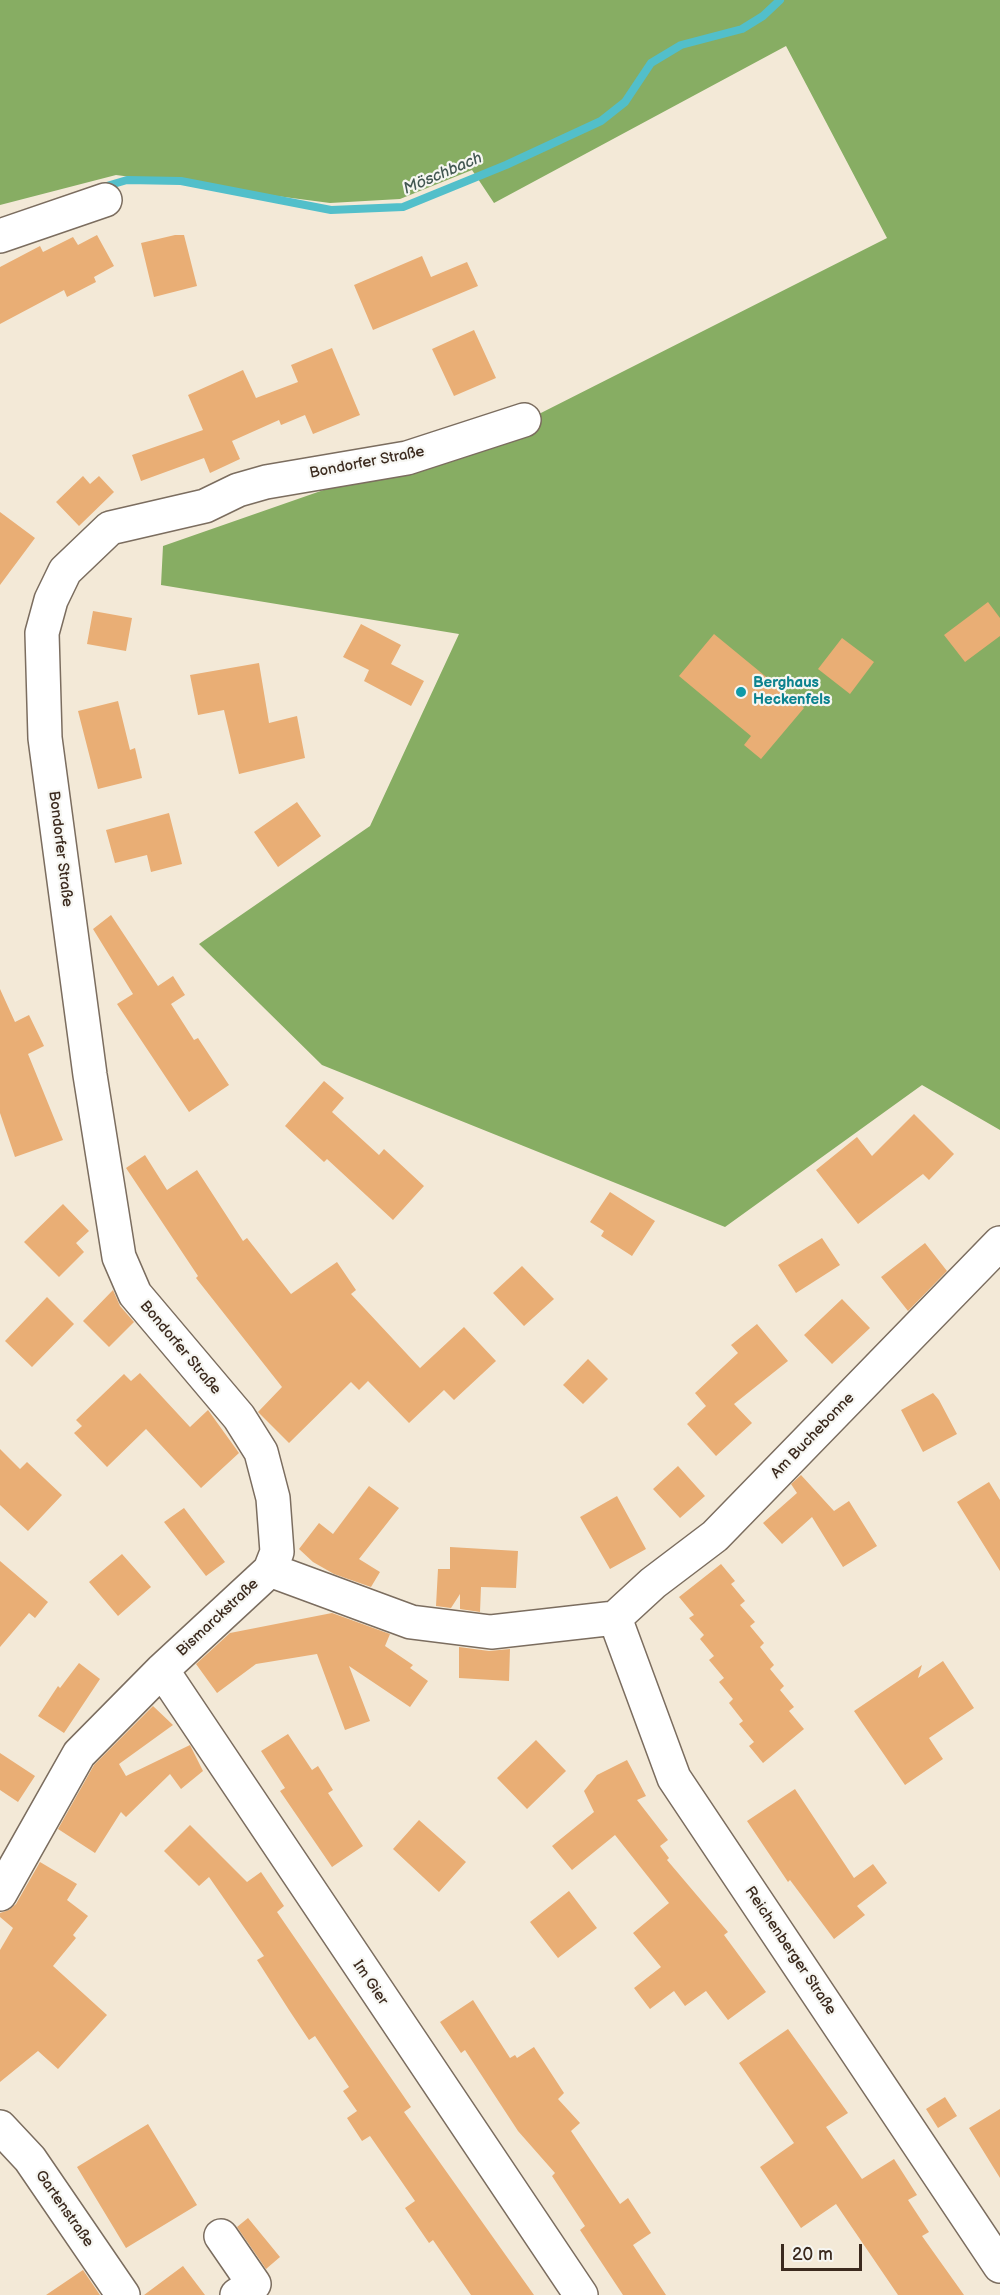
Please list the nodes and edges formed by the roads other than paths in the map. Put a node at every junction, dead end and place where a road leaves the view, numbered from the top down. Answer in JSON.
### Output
{"nodes":[{"id":1,"x":105,"y":200,"type":"dead end"},
{"id":2,"x":0,"y":236,"type":"edge"},
{"id":3,"x":524,"y":420,"type":"dead end"},
{"id":4,"x":1000,"y":1243,"type":"edge"},
{"id":5,"x":270,"y":1570,"type":"junction"},
{"id":6,"x":615,"y":1618,"type":"junction"},
{"id":7,"x":162,"y":1670,"type":"junction"},
{"id":8,"x":0,"y":1894,"type":"edge"},
{"id":9,"x":0,"y":2127,"type":"edge"},
{"id":10,"x":221,"y":2236,"type":"dead end"},
{"id":11,"x":1000,"y":2266,"type":"edge"},
{"id":12,"x":123,"y":2295,"type":"edge"},
{"id":13,"x":237,"y":2295,"type":"edge"},
{"id":14,"x":581,"y":2295,"type":"edge"}],
"edges":[{"from":1,"to":2,"type":"street"},
{"from":3,"to":5,"type":"street","name":"Bondorfer Straße"},
{"from":4,"to":6,"type":"street","name":"Am Buchebonne"},
{"from":5,"to":6,"type":"street","name":"Bismarckstraße"},
{"from":5,"to":7,"type":"street","name":"Bismarckstraße"},
{"from":6,"to":11,"type":"street","name":"Reichenberger Straße"},
{"from":7,"to":8,"type":"street","name":"Bismarckstraße"},
{"from":7,"to":14,"type":"street","name":"Im Gier"},
{"from":9,"to":12,"type":"street","name":"Gartenstraße"},
{"from":10,"to":13,"type":"street"}]}
